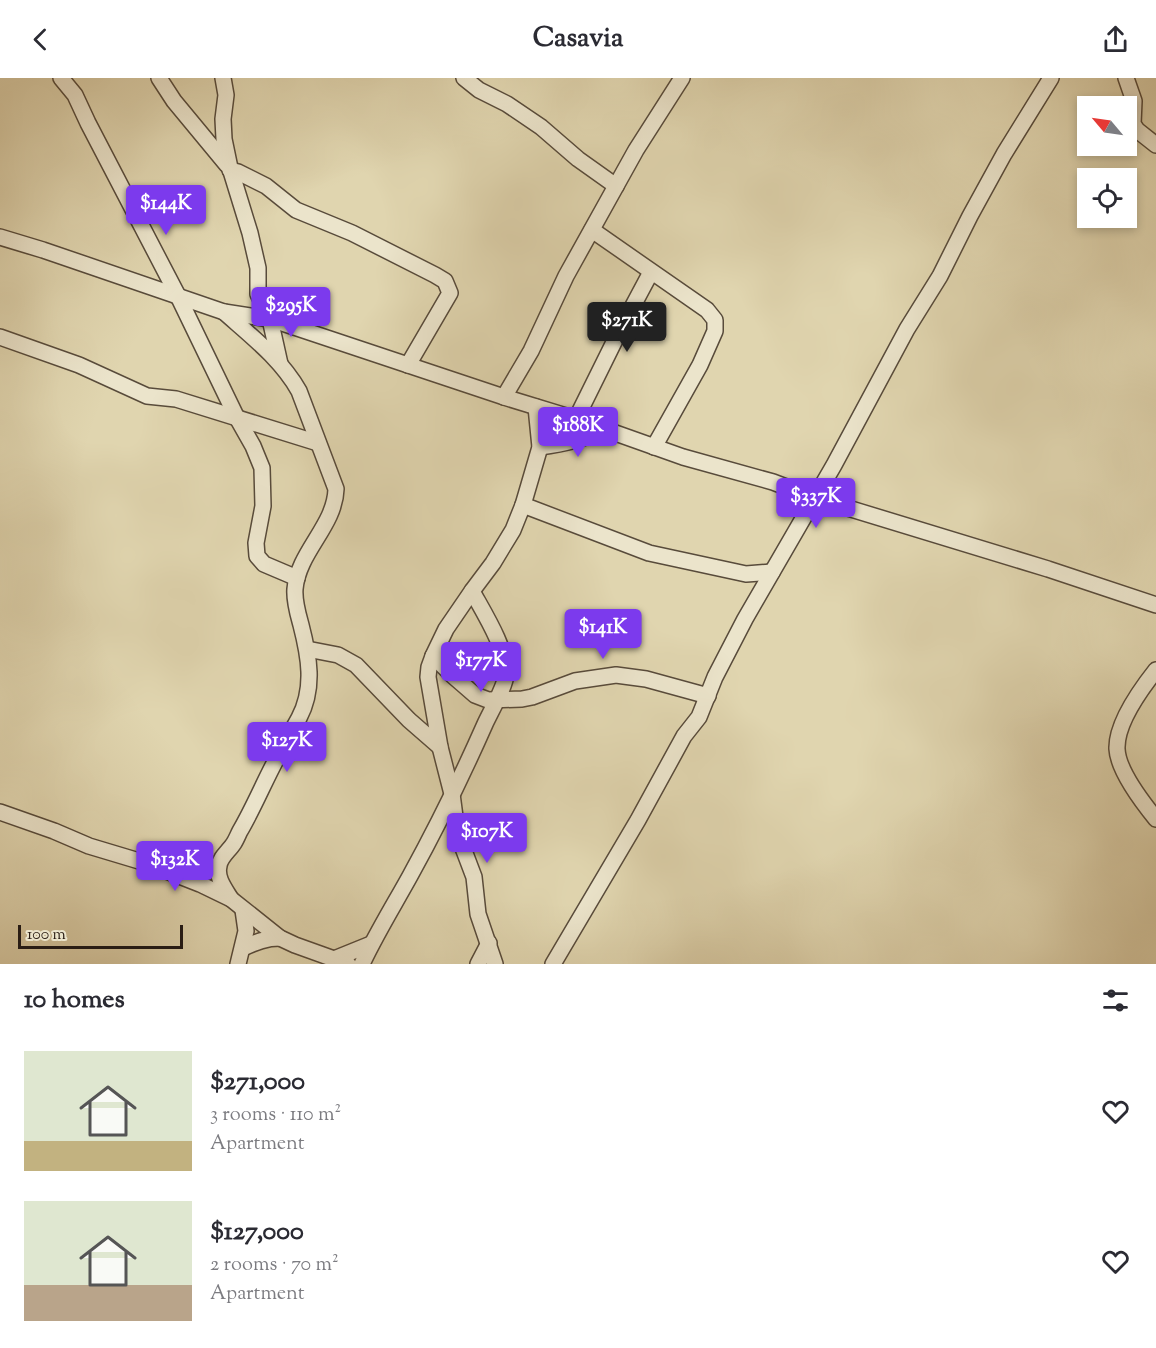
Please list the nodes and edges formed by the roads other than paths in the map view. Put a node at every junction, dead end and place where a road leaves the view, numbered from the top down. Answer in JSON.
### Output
{"nodes":[{"id":1,"x":61,"y":78,"type":"edge"},
{"id":2,"x":159,"y":78,"type":"edge"},
{"id":3,"x":223,"y":78,"type":"edge"},
{"id":4,"x":464,"y":78,"type":"edge"},
{"id":5,"x":682,"y":78,"type":"edge"},
{"id":6,"x":1126,"y":78,"type":"edge"},
{"id":7,"x":1046,"y":80,"type":"edge"},
{"id":8,"x":1156,"y":145,"type":"edge"},
{"id":9,"x":230,"y":169,"type":"junction"},
{"id":10,"x":616,"y":186,"type":"junction"},
{"id":11,"x":592,"y":230,"type":"junction"},
{"id":12,"x":0,"y":237,"type":"edge"},
{"id":13,"x":651,"y":272,"type":"junction"},
{"id":14,"x":178,"y":296,"type":"junction"},
{"id":15,"x":224,"y":312,"type":"junction"},
{"id":16,"x":270,"y":319,"type":"junction"},
{"id":17,"x":0,"y":337,"type":"edge"},
{"id":18,"x":280,"y":364,"type":"junction"},
{"id":19,"x":408,"y":365,"type":"junction"},
{"id":20,"x":504,"y":398,"type":"junction"},
{"id":21,"x":536,"y":407,"type":"junction"},
{"id":22,"x":236,"y":416,"type":"junction"},
{"id":23,"x":576,"y":419,"type":"junction"},
{"id":24,"x":603,"y":430,"type":"junction"},
{"id":25,"x":318,"y":443,"type":"junction"},
{"id":26,"x":540,"y":447,"type":"junction"},
{"id":27,"x":654,"y":447,"type":"junction"},
{"id":28,"x":814,"y":498,"type":"junction"},
{"id":29,"x":523,"y":505,"type":"junction"},
{"id":30,"x":772,"y":572,"type":"junction"},
{"id":31,"x":297,"y":579,"type":"junction"},
{"id":32,"x":472,"y":591,"type":"junction"},
{"id":33,"x":1154,"y":607,"type":"edge"},
{"id":34,"x":307,"y":649,"type":"junction"},
{"id":35,"x":433,"y":656,"type":"junction"},
{"id":36,"x":1156,"y":670,"type":"edge"},
{"id":37,"x":708,"y":696,"type":"junction"},
{"id":38,"x":495,"y":700,"type":"junction"},
{"id":39,"x":440,"y":747,"type":"junction"},
{"id":40,"x":452,"y":794,"type":"junction"},
{"id":41,"x":0,"y":812,"type":"edge"},
{"id":42,"x":1156,"y":819,"type":"edge"},
{"id":43,"x":231,"y":899,"type":"junction"},
{"id":44,"x":243,"y":910,"type":"junction"},
{"id":45,"x":280,"y":938,"type":"junction"},
{"id":46,"x":489,"y":943,"type":"junction"},
{"id":47,"x":371,"y":944,"type":"junction"},
{"id":48,"x":243,"y":948,"type":"junction"},
{"id":49,"x":339,"y":962,"type":"edge"},
{"id":50,"x":238,"y":964,"type":"edge"},
{"id":51,"x":362,"y":964,"type":"edge"},
{"id":52,"x":478,"y":964,"type":"edge"},
{"id":53,"x":495,"y":964,"type":"edge"},
{"id":54,"x":553,"y":964,"type":"edge"}],
"edges":[{"from":1,"to":14,"type":"street"},
{"from":2,"to":9,"type":"street"},
{"from":3,"to":9,"type":"street"},
{"from":4,"to":10,"type":"street"},
{"from":5,"to":10,"type":"street"},
{"from":6,"to":8,"type":"street"},
{"from":7,"to":28,"type":"street"},
{"from":9,"to":16,"type":"street"},
{"from":9,"to":19,"type":"street"},
{"from":10,"to":11,"type":"street"},
{"from":11,"to":13,"type":"street"},
{"from":11,"to":20,"type":"street"},
{"from":12,"to":14,"type":"street"},
{"from":13,"to":23,"type":"street"},
{"from":13,"to":27,"type":"street"},
{"from":14,"to":15,"type":"street"},
{"from":14,"to":22,"type":"street"},
{"from":15,"to":16,"type":"street"},
{"from":15,"to":18,"type":"street"},
{"from":16,"to":18,"type":"street"},
{"from":16,"to":19,"type":"street"},
{"from":17,"to":22,"type":"street"},
{"from":18,"to":25,"type":"street"},
{"from":19,"to":20,"type":"street"},
{"from":20,"to":21,"type":"street"},
{"from":21,"to":23,"type":"street"},
{"from":21,"to":26,"type":"street"},
{"from":22,"to":25,"type":"street"},
{"from":22,"to":31,"type":"street"},
{"from":23,"to":24,"type":"street"},
{"from":24,"to":26,"type":"street"},
{"from":24,"to":27,"type":"street"},
{"from":25,"to":31,"type":"street"},
{"from":26,"to":29,"type":"street"},
{"from":27,"to":28,"type":"street"},
{"from":28,"to":30,"type":"street"},
{"from":28,"to":33,"type":"street"},
{"from":29,"to":30,"type":"street"},
{"from":29,"to":32,"type":"street"},
{"from":30,"to":37,"type":"street"},
{"from":31,"to":34,"type":"street"},
{"from":32,"to":35,"type":"street"},
{"from":32,"to":38,"type":"street"},
{"from":34,"to":39,"type":"street"},
{"from":34,"to":43,"type":"street"},
{"from":35,"to":38,"type":"street"},
{"from":35,"to":39,"type":"street"},
{"from":36,"to":42,"type":"street"},
{"from":37,"to":38,"type":"street"},
{"from":37,"to":54,"type":"street"},
{"from":38,"to":40,"type":"street"},
{"from":39,"to":40,"type":"street"},
{"from":40,"to":46,"type":"street"},
{"from":40,"to":47,"type":"street"},
{"from":41,"to":43,"type":"street"},
{"from":43,"to":44,"type":"street"},
{"from":44,"to":45,"type":"street"},
{"from":44,"to":48,"type":"street"},
{"from":45,"to":48,"type":"street"},
{"from":45,"to":49,"type":"street"},
{"from":46,"to":52,"type":"street"},
{"from":46,"to":53,"type":"street"},
{"from":47,"to":49,"type":"street"},
{"from":47,"to":51,"type":"street"},
{"from":48,"to":50,"type":"street"}]}
